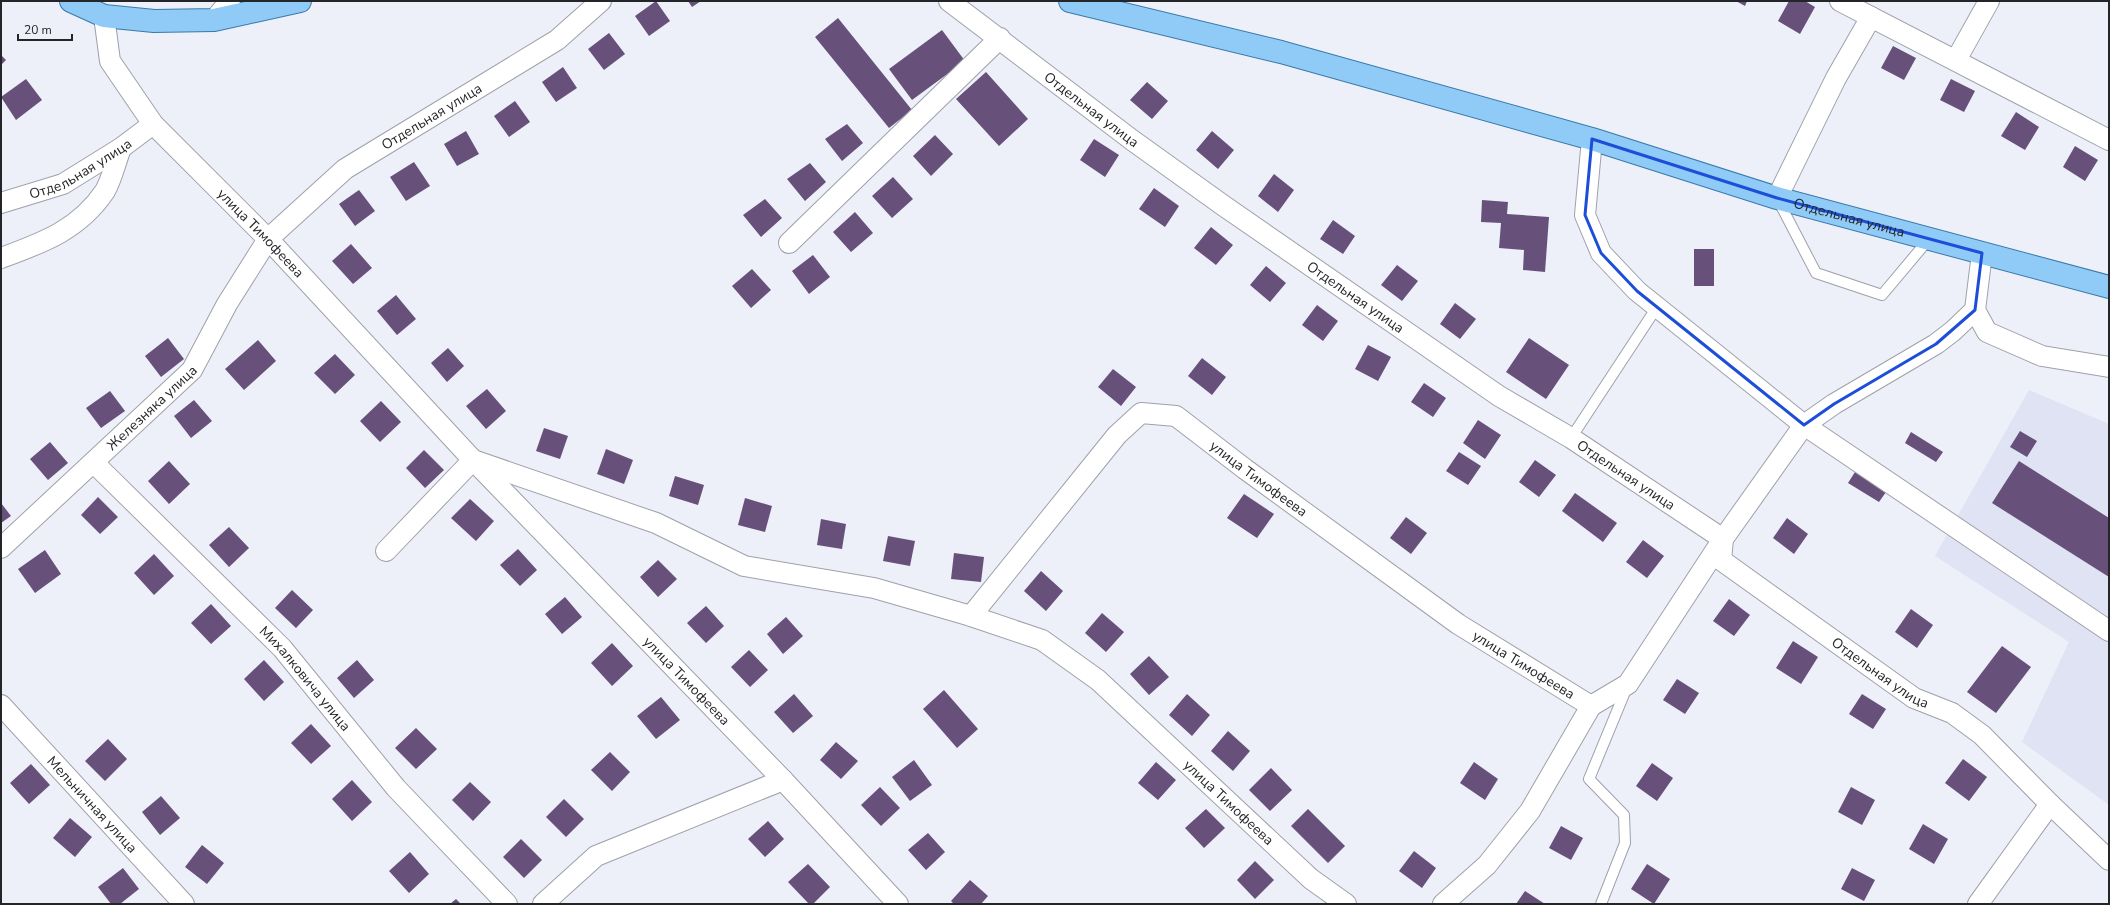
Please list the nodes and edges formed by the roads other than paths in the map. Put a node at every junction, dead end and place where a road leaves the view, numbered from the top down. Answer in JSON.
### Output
{"nodes":[{"id":1,"x":71,"y":1,"type":"edge"},
{"id":2,"x":230,"y":1,"type":"edge"},
{"id":3,"x":300,"y":1,"type":"edge"},
{"id":4,"x":601,"y":1,"type":"edge"},
{"id":5,"x":949,"y":1,"type":"edge"},
{"id":6,"x":1070,"y":1,"type":"edge"},
{"id":7,"x":1840,"y":1,"type":"edge"},
{"id":8,"x":1989,"y":1,"type":"edge"},
{"id":9,"x":104,"y":16,"type":"junction"},
{"id":10,"x":1871,"y":17,"type":"junction"},
{"id":11,"x":214,"y":20,"type":"junction"},
{"id":12,"x":1000,"y":38,"type":"junction"},
{"id":13,"x":1956,"y":60,"type":"junction"},
{"id":14,"x":153,"y":124,"type":"junction"},
{"id":15,"x":1592,"y":139,"type":"junction"},
{"id":16,"x":2109,"y":140,"type":"edge"},
{"id":17,"x":121,"y":148,"type":"junction"},
{"id":18,"x":1777,"y":198,"type":"junction"},
{"id":19,"x":1,"y":203,"type":"edge"},
{"id":20,"x":268,"y":239,"type":"junction"},
{"id":21,"x":1929,"y":239,"type":"junction"},
{"id":22,"x":789,"y":243,"type":"dead end"},
{"id":23,"x":1982,"y":253,"type":"junction"},
{"id":24,"x":1,"y":258,"type":"edge"},
{"id":25,"x":2109,"y":287,"type":"edge"},
{"id":26,"x":1657,"y":307,"type":"junction"},
{"id":27,"x":1975,"y":310,"type":"junction"},
{"id":28,"x":2109,"y":367,"type":"edge"},
{"id":29,"x":1804,"y":425,"type":"junction"},
{"id":30,"x":1571,"y":438,"type":"junction"},
{"id":31,"x":473,"y":460,"type":"junction"},
{"id":32,"x":94,"y":463,"type":"junction"},
{"id":33,"x":1723,"y":539,"type":"junction"},
{"id":34,"x":1,"y":548,"type":"edge"},
{"id":35,"x":386,"y":551,"type":"dead end"},
{"id":36,"x":971,"y":616,"type":"junction"},
{"id":37,"x":2109,"y":630,"type":"edge"},
{"id":38,"x":1628,"y":684,"type":"junction"},
{"id":39,"x":1,"y":705,"type":"edge"},
{"id":40,"x":1591,"y":706,"type":"junction"},
{"id":41,"x":783,"y":780,"type":"junction"},
{"id":42,"x":2050,"y":804,"type":"junction"},
{"id":43,"x":2109,"y":860,"type":"edge"},
{"id":44,"x":184,"y":904,"type":"edge"},
{"id":45,"x":507,"y":904,"type":"edge"},
{"id":46,"x":543,"y":904,"type":"edge"},
{"id":47,"x":898,"y":904,"type":"edge"},
{"id":48,"x":1346,"y":904,"type":"edge"},
{"id":49,"x":1443,"y":904,"type":"edge"},
{"id":50,"x":1601,"y":904,"type":"edge"},
{"id":51,"x":1978,"y":904,"type":"edge"}],
"edges":[{"from":1,"to":9,"type":"main road"},
{"from":2,"to":11,"type":"street"},
{"from":3,"to":11,"type":"main road"},
{"from":4,"to":20,"type":"street","name":"Отдельная улица"},
{"from":5,"to":12,"type":"street","name":"Отдельная улица"},
{"from":6,"to":15,"type":"main road","name":"Отдельная улица"},
{"from":7,"to":10,"type":"street"},
{"from":8,"to":13,"type":"street"},
{"from":9,"to":11,"type":"main road"},
{"from":9,"to":14,"type":"street","name":"улица Тимофеева"},
{"from":10,"to":13,"type":"street"},
{"from":10,"to":18,"type":"street"},
{"from":12,"to":22,"type":"street"},
{"from":12,"to":30,"type":"street","name":"Отдельная улица"},
{"from":13,"to":16,"type":"street"},
{"from":14,"to":17,"type":"street","name":"Отдельная улица"},
{"from":14,"to":20,"type":"street","name":"улица Тимофеева"},
{"from":15,"to":18,"type":"main road","name":"Отдельная улица"},
{"from":15,"to":26,"type":"street"},
{"from":17,"to":19,"type":"street","name":"Отдельная улица"},
{"from":17,"to":24,"type":"street"},
{"from":18,"to":21,"type":"main road","name":"Отдельная улица"},
{"from":18,"to":21,"type":"lane"},
{"from":20,"to":31,"type":"street","name":"улица Тимофеева"},
{"from":20,"to":32,"type":"street","name":"Железняка улица"},
{"from":21,"to":23,"type":"main road","name":"Отдельная улица"},
{"from":23,"to":25,"type":"main road","name":"Отдельная улица"},
{"from":23,"to":27,"type":"street"},
{"from":26,"to":29,"type":"street"},
{"from":26,"to":30,"type":"lane"},
{"from":27,"to":28,"type":"street"},
{"from":27,"to":29,"type":"street","name":"Отдельная улица"},
{"from":29,"to":33,"type":"street","name":"Отдельная улица"},
{"from":29,"to":37,"type":"street"},
{"from":30,"to":33,"type":"street","name":"Отдельная улица"},
{"from":31,"to":35,"type":"street"},
{"from":31,"to":36,"type":"street","name":"улица Тимофеева"},
{"from":31,"to":41,"type":"street","name":"улица Тимофеева"},
{"from":32,"to":34,"type":"street","name":"Железняка улица"},
{"from":32,"to":45,"type":"street","name":"Михалковича улица"},
{"from":33,"to":38,"type":"street","name":"улица Тимофеева"},
{"from":33,"to":42,"type":"street","name":"Отдельная улица"},
{"from":36,"to":40,"type":"street","name":"улица Тимофеева"},
{"from":36,"to":48,"type":"street","name":"улица Тимофеева"},
{"from":38,"to":40,"type":"street","name":"улица Тимофеева"},
{"from":38,"to":50,"type":"lane"},
{"from":39,"to":44,"type":"street","name":"Мельничная улица"},
{"from":40,"to":49,"type":"street","name":"улица Тимофеева"},
{"from":41,"to":46,"type":"street"},
{"from":41,"to":47,"type":"street","name":"улица Тимофеева"},
{"from":42,"to":43,"type":"street"},
{"from":42,"to":51,"type":"street"}]}
